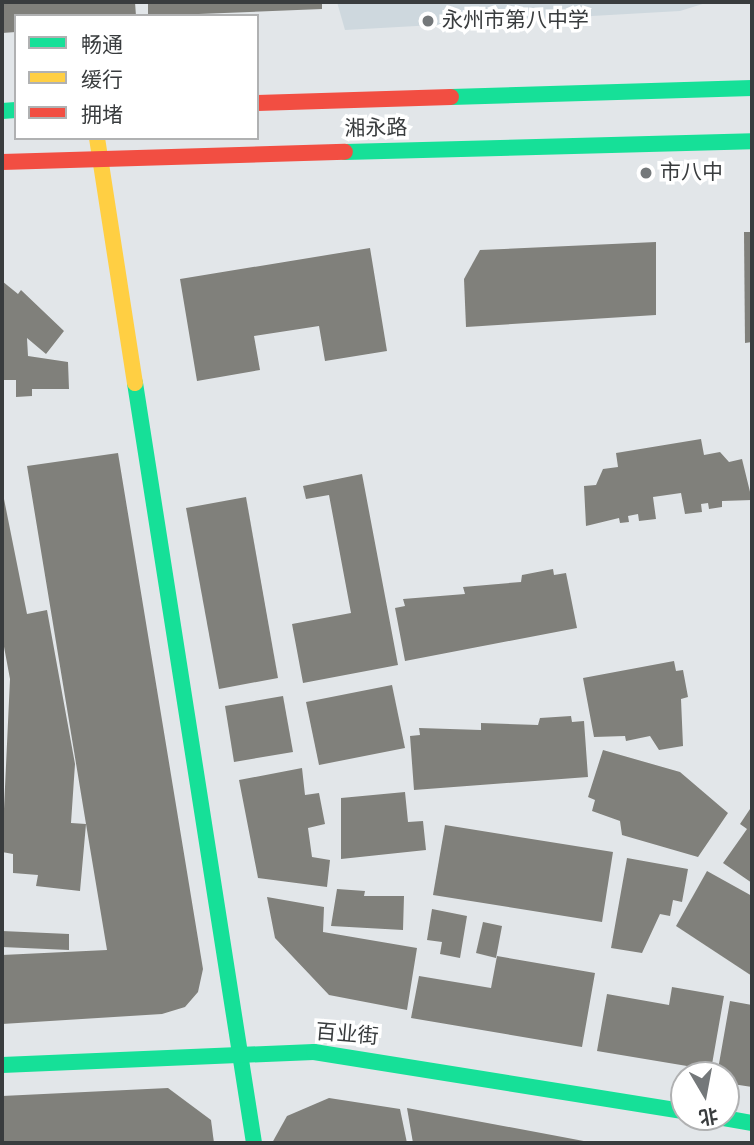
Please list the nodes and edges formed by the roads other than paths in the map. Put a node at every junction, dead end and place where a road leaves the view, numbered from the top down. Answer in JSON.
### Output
{"nodes":[{"id":1,"x":752,"y":88,"type":"edge"},
{"id":2,"x":259,"y":103,"type":"edge"},
{"id":3,"x":97,"y":140,"type":"edge"},
{"id":4,"x":752,"y":141,"type":"edge"},
{"id":5,"x":100,"y":158,"type":"junction"},
{"id":6,"x":2,"y":162,"type":"edge"},
{"id":7,"x":242,"y":1052,"type":"junction"},
{"id":8,"x":2,"y":1065,"type":"edge"},
{"id":9,"x":670,"y":1109,"type":"edge"},
{"id":10,"x":254,"y":1143,"type":"edge"}],
"edges":[{"from":1,"to":2,"type":"street","name":"湘永路"},
{"from":3,"to":5,"type":"street"},
{"from":4,"to":5,"type":"street","name":"湘永路"},
{"from":5,"to":6,"type":"street","name":"湘永路"},
{"from":5,"to":7,"type":"street"},
{"from":7,"to":8,"type":"street","name":"百业街"},
{"from":7,"to":9,"type":"street","name":"百业街"},
{"from":7,"to":10,"type":"street"}]}
